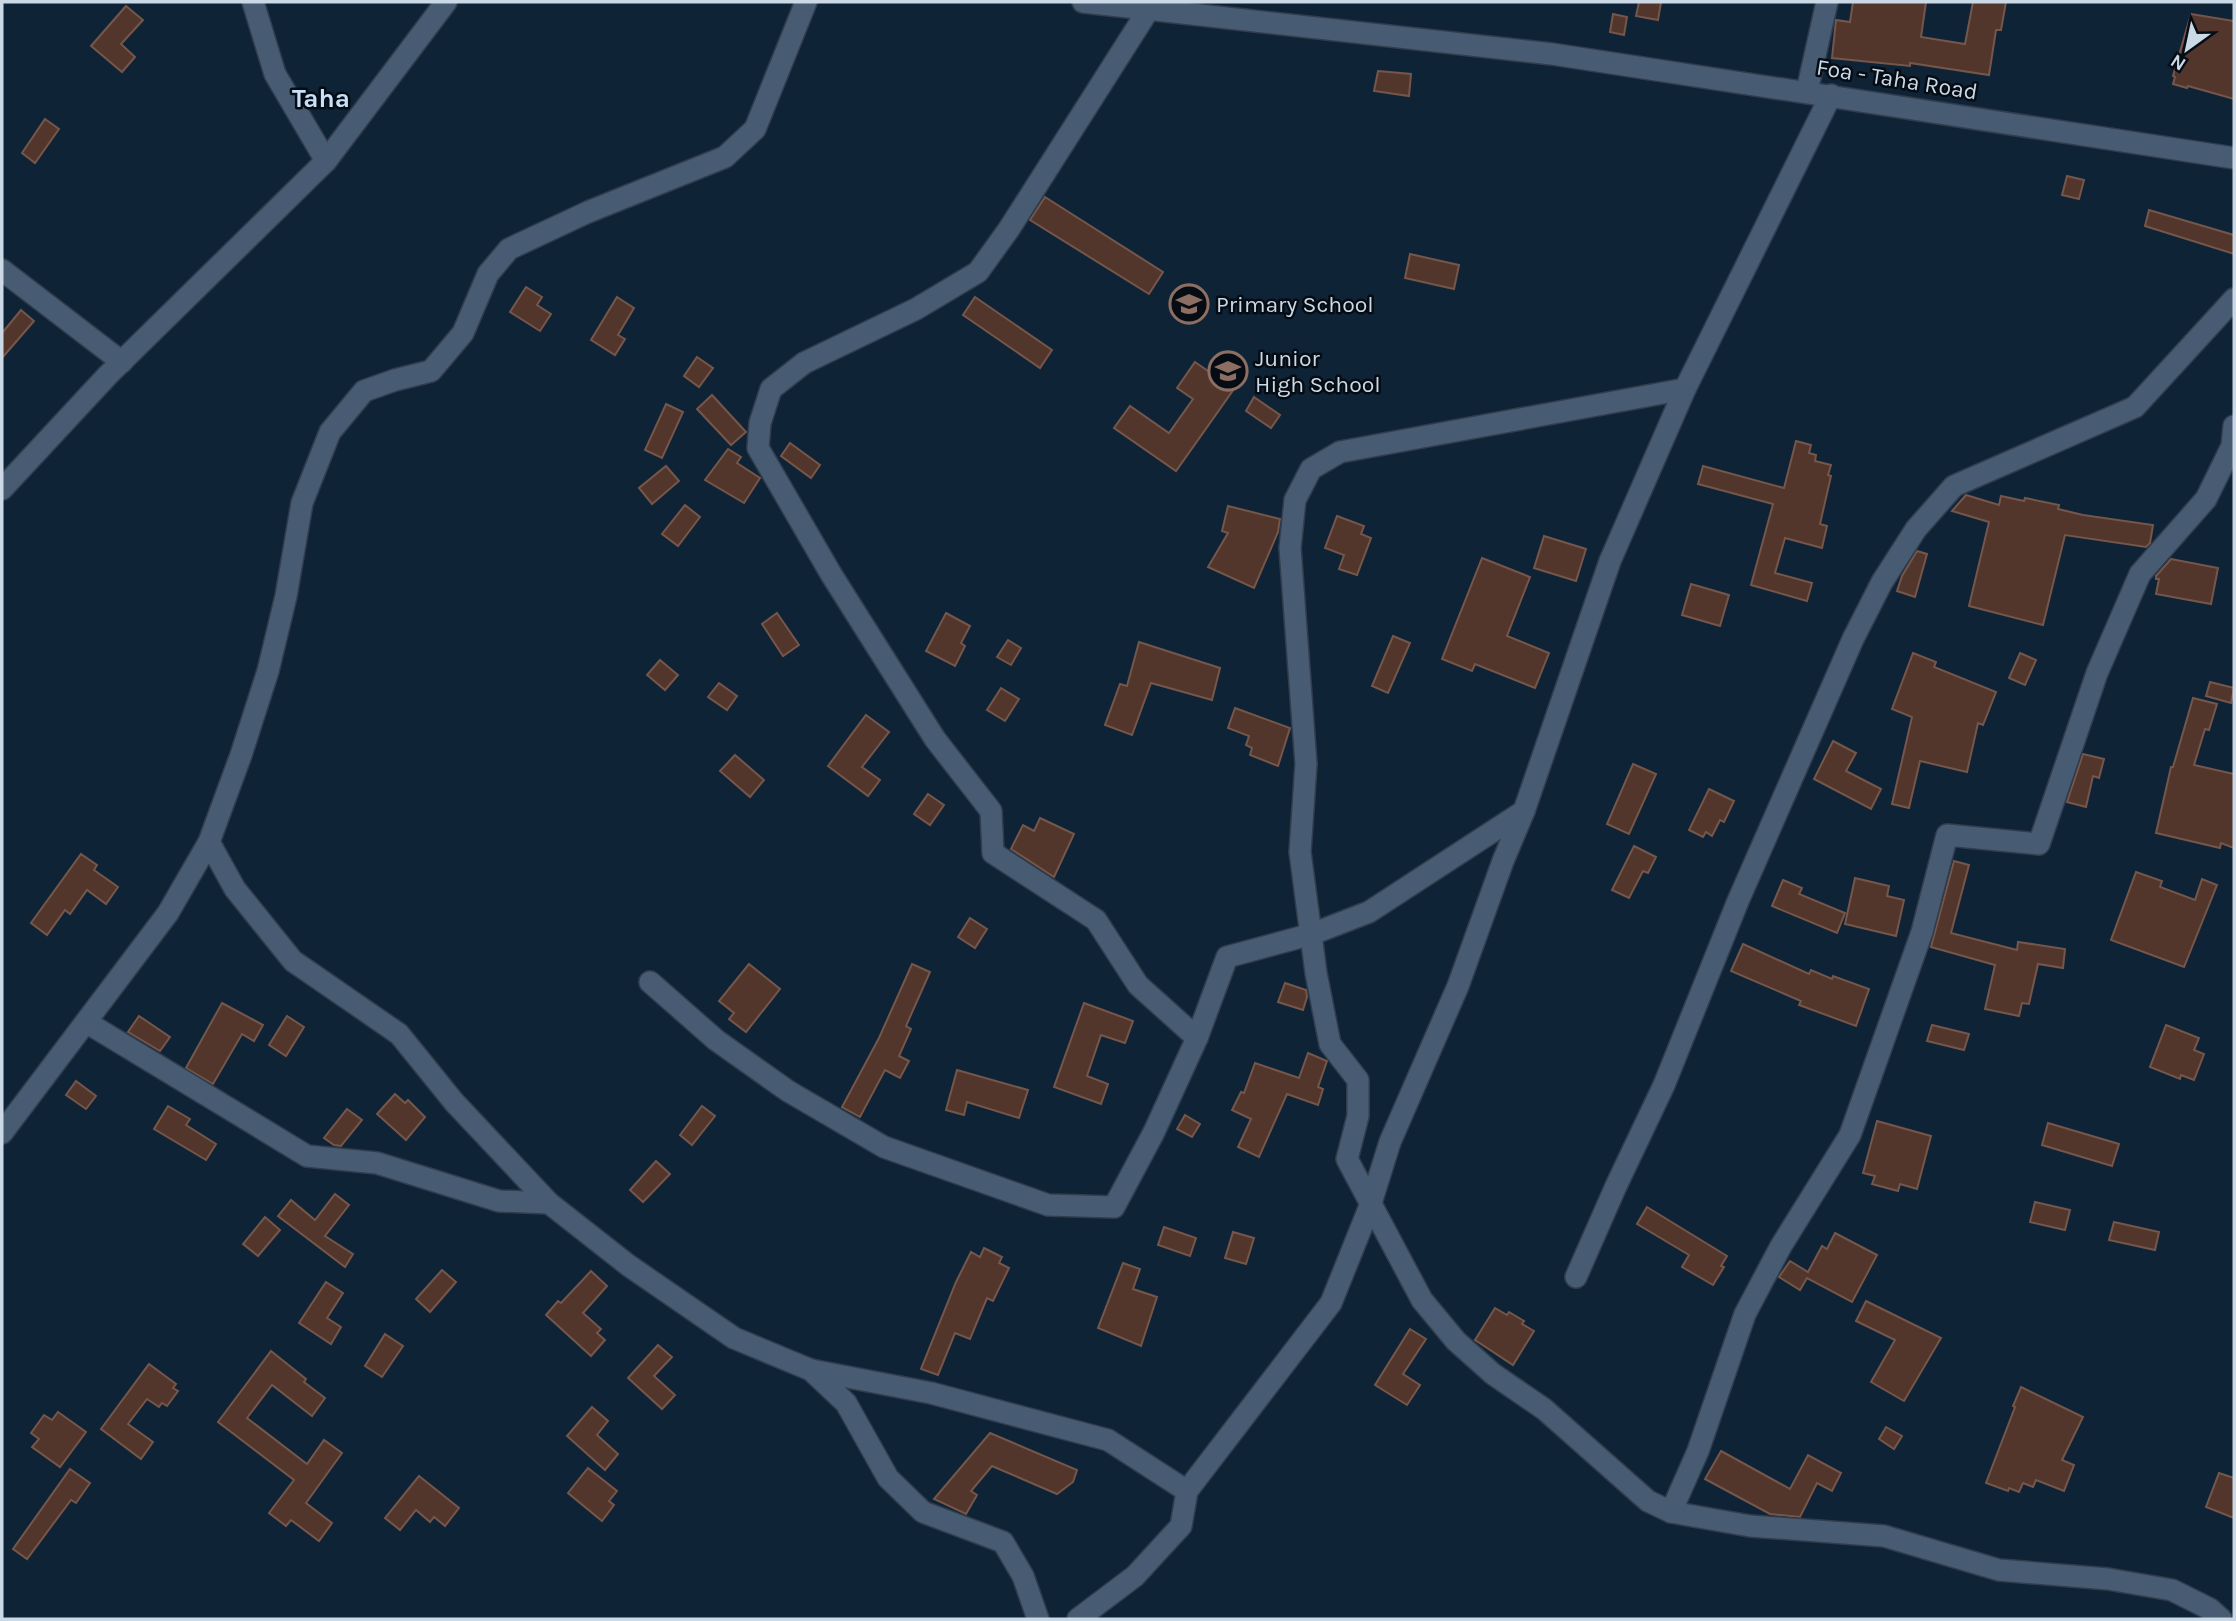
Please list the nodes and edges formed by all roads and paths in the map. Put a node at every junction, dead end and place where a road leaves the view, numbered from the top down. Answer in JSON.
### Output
{"nodes":[{"id":1,"x":253,"y":2,"type":"edge"},
{"id":2,"x":446,"y":2,"type":"edge"},
{"id":3,"x":806,"y":2,"type":"edge"},
{"id":4,"x":1083,"y":2,"type":"edge"},
{"id":5,"x":1827,"y":2,"type":"edge"},
{"id":6,"x":1149,"y":9,"type":"junction"},
{"id":7,"x":1223,"y":10,"type":"edge"},
{"id":8,"x":1807,"y":91,"type":"junction"},
{"id":9,"x":1832,"y":95,"type":"junction"},
{"id":10,"x":2234,"y":158,"type":"edge"},
{"id":11,"x":326,"y":161,"type":"junction"},
{"id":12,"x":2,"y":270,"type":"edge"},
{"id":13,"x":2234,"y":299,"type":"edge"},
{"id":14,"x":122,"y":362,"type":"junction"},
{"id":15,"x":1685,"y":389,"type":"junction"},
{"id":16,"x":2234,"y":426,"type":"edge"},
{"id":17,"x":2,"y":489,"type":"edge"},
{"id":18,"x":1524,"y":811,"type":"junction"},
{"id":19,"x":209,"y":842,"type":"junction"},
{"id":20,"x":1312,"y":934,"type":"junction"},
{"id":21,"x":650,"y":982,"type":"dead end"},
{"id":22,"x":86,"y":1023,"type":"junction"},
{"id":23,"x":1197,"y":1038,"type":"junction"},
{"id":24,"x":2,"y":1133,"type":"edge"},
{"id":25,"x":549,"y":1203,"type":"junction"},
{"id":26,"x":1370,"y":1206,"type":"junction"},
{"id":27,"x":1576,"y":1277,"type":"dead end"},
{"id":28,"x":811,"y":1370,"type":"junction"},
{"id":29,"x":1187,"y":1491,"type":"junction"},
{"id":30,"x":1671,"y":1512,"type":"junction"},
{"id":31,"x":1038,"y":1619,"type":"edge"},
{"id":32,"x":1078,"y":1619,"type":"edge"},
{"id":33,"x":2221,"y":1619,"type":"edge"}],
"edges":[{"from":1,"to":11,"type":"street"},
{"from":2,"to":11,"type":"street"},
{"from":3,"to":19,"type":"street"},
{"from":4,"to":6,"type":"street","name":"Foa - Taha Road"},
{"from":5,"to":8,"type":"street"},
{"from":6,"to":7,"type":"street","name":"Foa - Taha Road"},
{"from":6,"to":23,"type":"street"},
{"from":7,"to":8,"type":"street","name":"Foa - Taha Road"},
{"from":8,"to":9,"type":"street","name":"Foa - Taha Road"},
{"from":9,"to":10,"type":"street","name":"Foa - Taha Road"},
{"from":9,"to":15,"type":"street"},
{"from":11,"to":14,"type":"street"},
{"from":12,"to":14,"type":"street"},
{"from":13,"to":27,"type":"street"},
{"from":14,"to":17,"type":"street"},
{"from":15,"to":18,"type":"street"},
{"from":15,"to":20,"type":"street"},
{"from":16,"to":30,"type":"street"},
{"from":18,"to":20,"type":"street"},
{"from":18,"to":26,"type":"street"},
{"from":19,"to":22,"type":"street"},
{"from":19,"to":25,"type":"street"},
{"from":20,"to":23,"type":"street"},
{"from":20,"to":26,"type":"street"},
{"from":21,"to":23,"type":"street"},
{"from":22,"to":24,"type":"street"},
{"from":22,"to":25,"type":"street"},
{"from":25,"to":28,"type":"street"},
{"from":26,"to":29,"type":"street"},
{"from":26,"to":30,"type":"street"},
{"from":28,"to":29,"type":"street"},
{"from":28,"to":31,"type":"street"},
{"from":29,"to":32,"type":"street"},
{"from":30,"to":33,"type":"street"}]}
